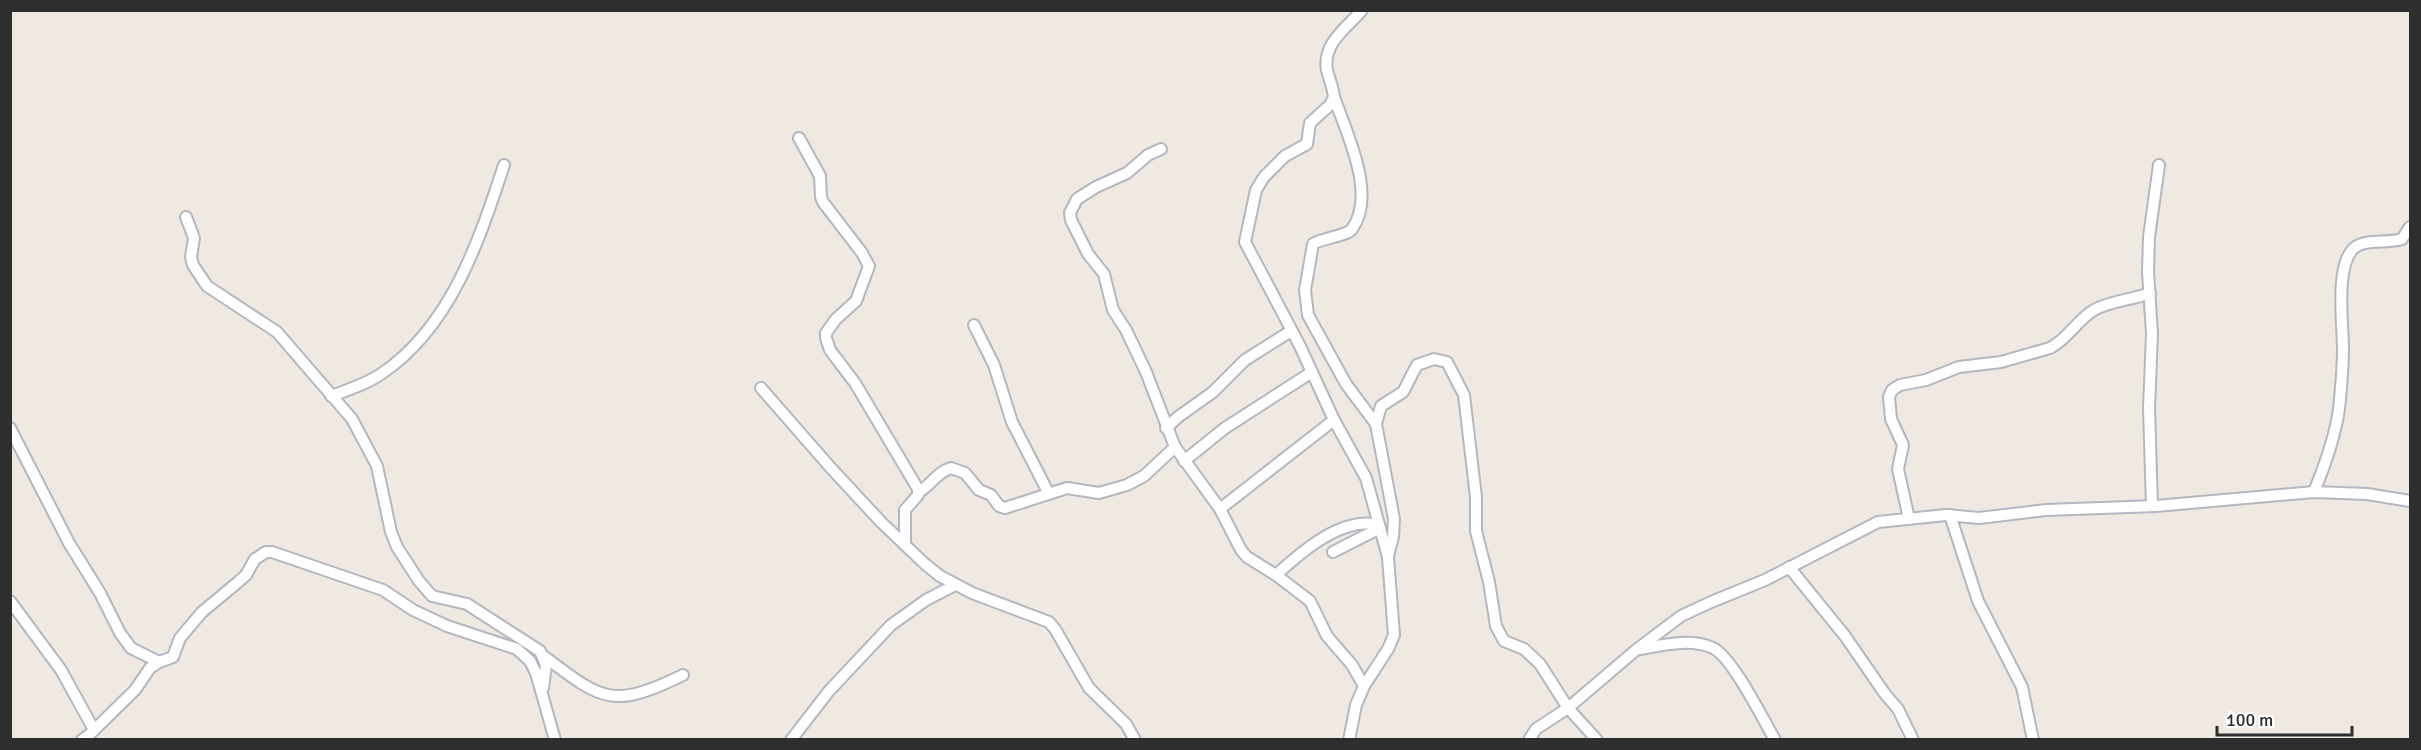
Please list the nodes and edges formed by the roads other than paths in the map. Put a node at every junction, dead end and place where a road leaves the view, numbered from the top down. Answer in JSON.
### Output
{"nodes":[{"id":1,"x":1362,"y":10,"type":"edge"},
{"id":2,"x":1334,"y":97,"type":"junction"},
{"id":3,"x":799,"y":138,"type":"dead end"},
{"id":4,"x":1161,"y":149,"type":"dead end"},
{"id":5,"x":504,"y":165,"type":"dead end"},
{"id":6,"x":2159,"y":165,"type":"dead end"},
{"id":7,"x":186,"y":217,"type":"dead end"},
{"id":8,"x":2410,"y":228,"type":"edge"},
{"id":9,"x":2150,"y":293,"type":"junction"},
{"id":10,"x":974,"y":325,"type":"dead end"},
{"id":11,"x":1291,"y":331,"type":"junction"},
{"id":12,"x":1312,"y":372,"type":"junction"},
{"id":13,"x":761,"y":388,"type":"dead end"},
{"id":14,"x":331,"y":396,"type":"junction"},
{"id":15,"x":1334,"y":420,"type":"junction"},
{"id":16,"x":1376,"y":424,"type":"junction"},
{"id":17,"x":10,"y":428,"type":"edge"},
{"id":18,"x":1166,"y":428,"type":"junction"},
{"id":19,"x":1175,"y":447,"type":"junction"},
{"id":20,"x":1184,"y":461,"type":"junction"},
{"id":21,"x":919,"y":492,"type":"junction"},
{"id":22,"x":2314,"y":492,"type":"junction"},
{"id":23,"x":1049,"y":494,"type":"junction"},
{"id":24,"x":2410,"y":501,"type":"edge"},
{"id":25,"x":2152,"y":506,"type":"junction"},
{"id":26,"x":1220,"y":509,"type":"junction"},
{"id":27,"x":1950,"y":515,"type":"junction"},
{"id":28,"x":1909,"y":519,"type":"junction"},
{"id":29,"x":1380,"y":527,"type":"junction"},
{"id":30,"x":905,"y":545,"type":"junction"},
{"id":31,"x":1333,"y":552,"type":"dead end"},
{"id":32,"x":1388,"y":556,"type":"junction"},
{"id":33,"x":1789,"y":567,"type":"junction"},
{"id":34,"x":1276,"y":575,"type":"junction"},
{"id":35,"x":955,"y":585,"type":"junction"},
{"id":36,"x":10,"y":601,"type":"edge"},
{"id":37,"x":1636,"y":650,"type":"junction"},
{"id":38,"x":545,"y":657,"type":"junction"},
{"id":39,"x":159,"y":663,"type":"junction"},
{"id":40,"x":683,"y":675,"type":"dead end"},
{"id":41,"x":1364,"y":686,"type":"junction"},
{"id":42,"x":543,"y":689,"type":"junction"},
{"id":43,"x":1568,"y":708,"type":"junction"},
{"id":44,"x":94,"y":730,"type":"junction"},
{"id":45,"x":82,"y":740,"type":"edge"},
{"id":46,"x":555,"y":740,"type":"edge"},
{"id":47,"x":791,"y":740,"type":"edge"},
{"id":48,"x":1135,"y":740,"type":"edge"},
{"id":49,"x":1349,"y":740,"type":"edge"},
{"id":50,"x":1529,"y":740,"type":"edge"},
{"id":51,"x":1597,"y":740,"type":"edge"},
{"id":52,"x":1775,"y":740,"type":"edge"},
{"id":53,"x":1913,"y":740,"type":"edge"},
{"id":54,"x":2033,"y":740,"type":"edge"}],
"edges":[{"from":1,"to":2,"type":"street"},
{"from":2,"to":11,"type":"street"},
{"from":2,"to":16,"type":"street"},
{"from":3,"to":21,"type":"street"},
{"from":4,"to":18,"type":"street"},
{"from":5,"to":14,"type":"street"},
{"from":6,"to":9,"type":"street"},
{"from":7,"to":14,"type":"street"},
{"from":8,"to":22,"type":"street"},
{"from":9,"to":25,"type":"street"},
{"from":9,"to":28,"type":"street"},
{"from":10,"to":23,"type":"street"},
{"from":11,"to":12,"type":"street"},
{"from":11,"to":18,"type":"street"},
{"from":12,"to":15,"type":"street"},
{"from":12,"to":20,"type":"street"},
{"from":13,"to":30,"type":"street"},
{"from":14,"to":38,"type":"street"},
{"from":15,"to":26,"type":"street"},
{"from":15,"to":29,"type":"street"},
{"from":16,"to":32,"type":"street"},
{"from":16,"to":43,"type":"street"},
{"from":17,"to":39,"type":"street"},
{"from":18,"to":19,"type":"street"},
{"from":19,"to":20,"type":"street"},
{"from":19,"to":23,"type":"street"},
{"from":20,"to":26,"type":"street"},
{"from":21,"to":23,"type":"street"},
{"from":21,"to":30,"type":"street"},
{"from":22,"to":24,"type":"street"},
{"from":22,"to":25,"type":"street"},
{"from":25,"to":27,"type":"street"},
{"from":26,"to":34,"type":"street"},
{"from":27,"to":28,"type":"street"},
{"from":27,"to":54,"type":"street"},
{"from":28,"to":33,"type":"street"},
{"from":29,"to":31,"type":"street"},
{"from":29,"to":32,"type":"street"},
{"from":29,"to":34,"type":"street"},
{"from":30,"to":35,"type":"street"},
{"from":32,"to":41,"type":"street"},
{"from":33,"to":37,"type":"street"},
{"from":33,"to":53,"type":"street"},
{"from":34,"to":41,"type":"street"},
{"from":35,"to":47,"type":"street"},
{"from":35,"to":48,"type":"street"},
{"from":36,"to":44,"type":"street"},
{"from":37,"to":43,"type":"street"},
{"from":37,"to":52,"type":"street"},
{"from":38,"to":40,"type":"street"},
{"from":38,"to":42,"type":"street"},
{"from":39,"to":42,"type":"street"},
{"from":39,"to":44,"type":"street"},
{"from":41,"to":49,"type":"street"},
{"from":42,"to":46,"type":"street"},
{"from":43,"to":50,"type":"street"},
{"from":43,"to":51,"type":"street"},
{"from":44,"to":45,"type":"street"}]}
